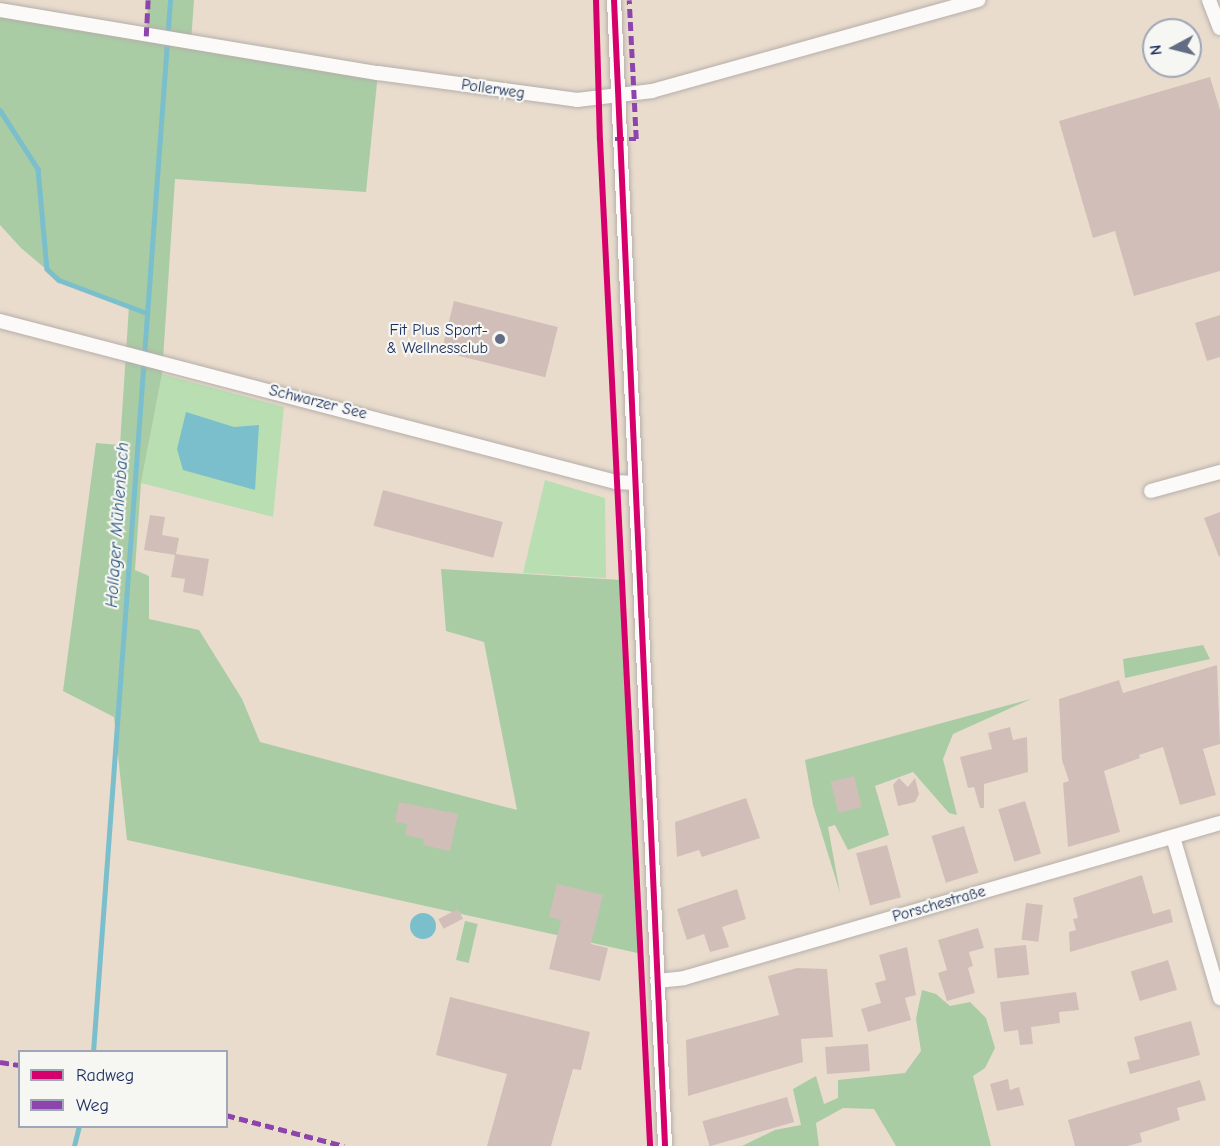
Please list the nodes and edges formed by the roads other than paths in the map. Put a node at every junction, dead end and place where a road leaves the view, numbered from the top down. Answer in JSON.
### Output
{"nodes":[{"id":1,"x":614,"y":0,"type":"edge"},
{"id":2,"x":979,"y":0,"type":"edge"},
{"id":3,"x":1209,"y":0,"type":"edge"},
{"id":4,"x":0,"y":10,"type":"edge"},
{"id":5,"x":1220,"y":28,"type":"edge"},
{"id":6,"x":620,"y":98,"type":"junction"},
{"id":7,"x":0,"y":321,"type":"edge"},
{"id":8,"x":1220,"y":472,"type":"edge"},
{"id":9,"x":635,"y":483,"type":"junction"},
{"id":10,"x":1151,"y":491,"type":"dead end"},
{"id":11,"x":1220,"y":823,"type":"edge"},
{"id":12,"x":1173,"y":837,"type":"junction"},
{"id":13,"x":657,"y":981,"type":"junction"},
{"id":14,"x":1220,"y":998,"type":"edge"},
{"id":15,"x":665,"y":1146,"type":"edge"}],
"edges":[{"from":1,"to":6,"type":"street"},
{"from":2,"to":6,"type":"street","name":"Pollerweg"},
{"from":3,"to":5,"type":"street"},
{"from":4,"to":6,"type":"street","name":"Pollerweg"},
{"from":6,"to":9,"type":"street"},
{"from":7,"to":9,"type":"street","name":"Schwarzer See"},
{"from":8,"to":10,"type":"street"},
{"from":9,"to":13,"type":"street"},
{"from":11,"to":12,"type":"street","name":"Porschestraße"},
{"from":12,"to":13,"type":"street","name":"Porschestraße"},
{"from":12,"to":14,"type":"street"},
{"from":13,"to":15,"type":"street"}]}
